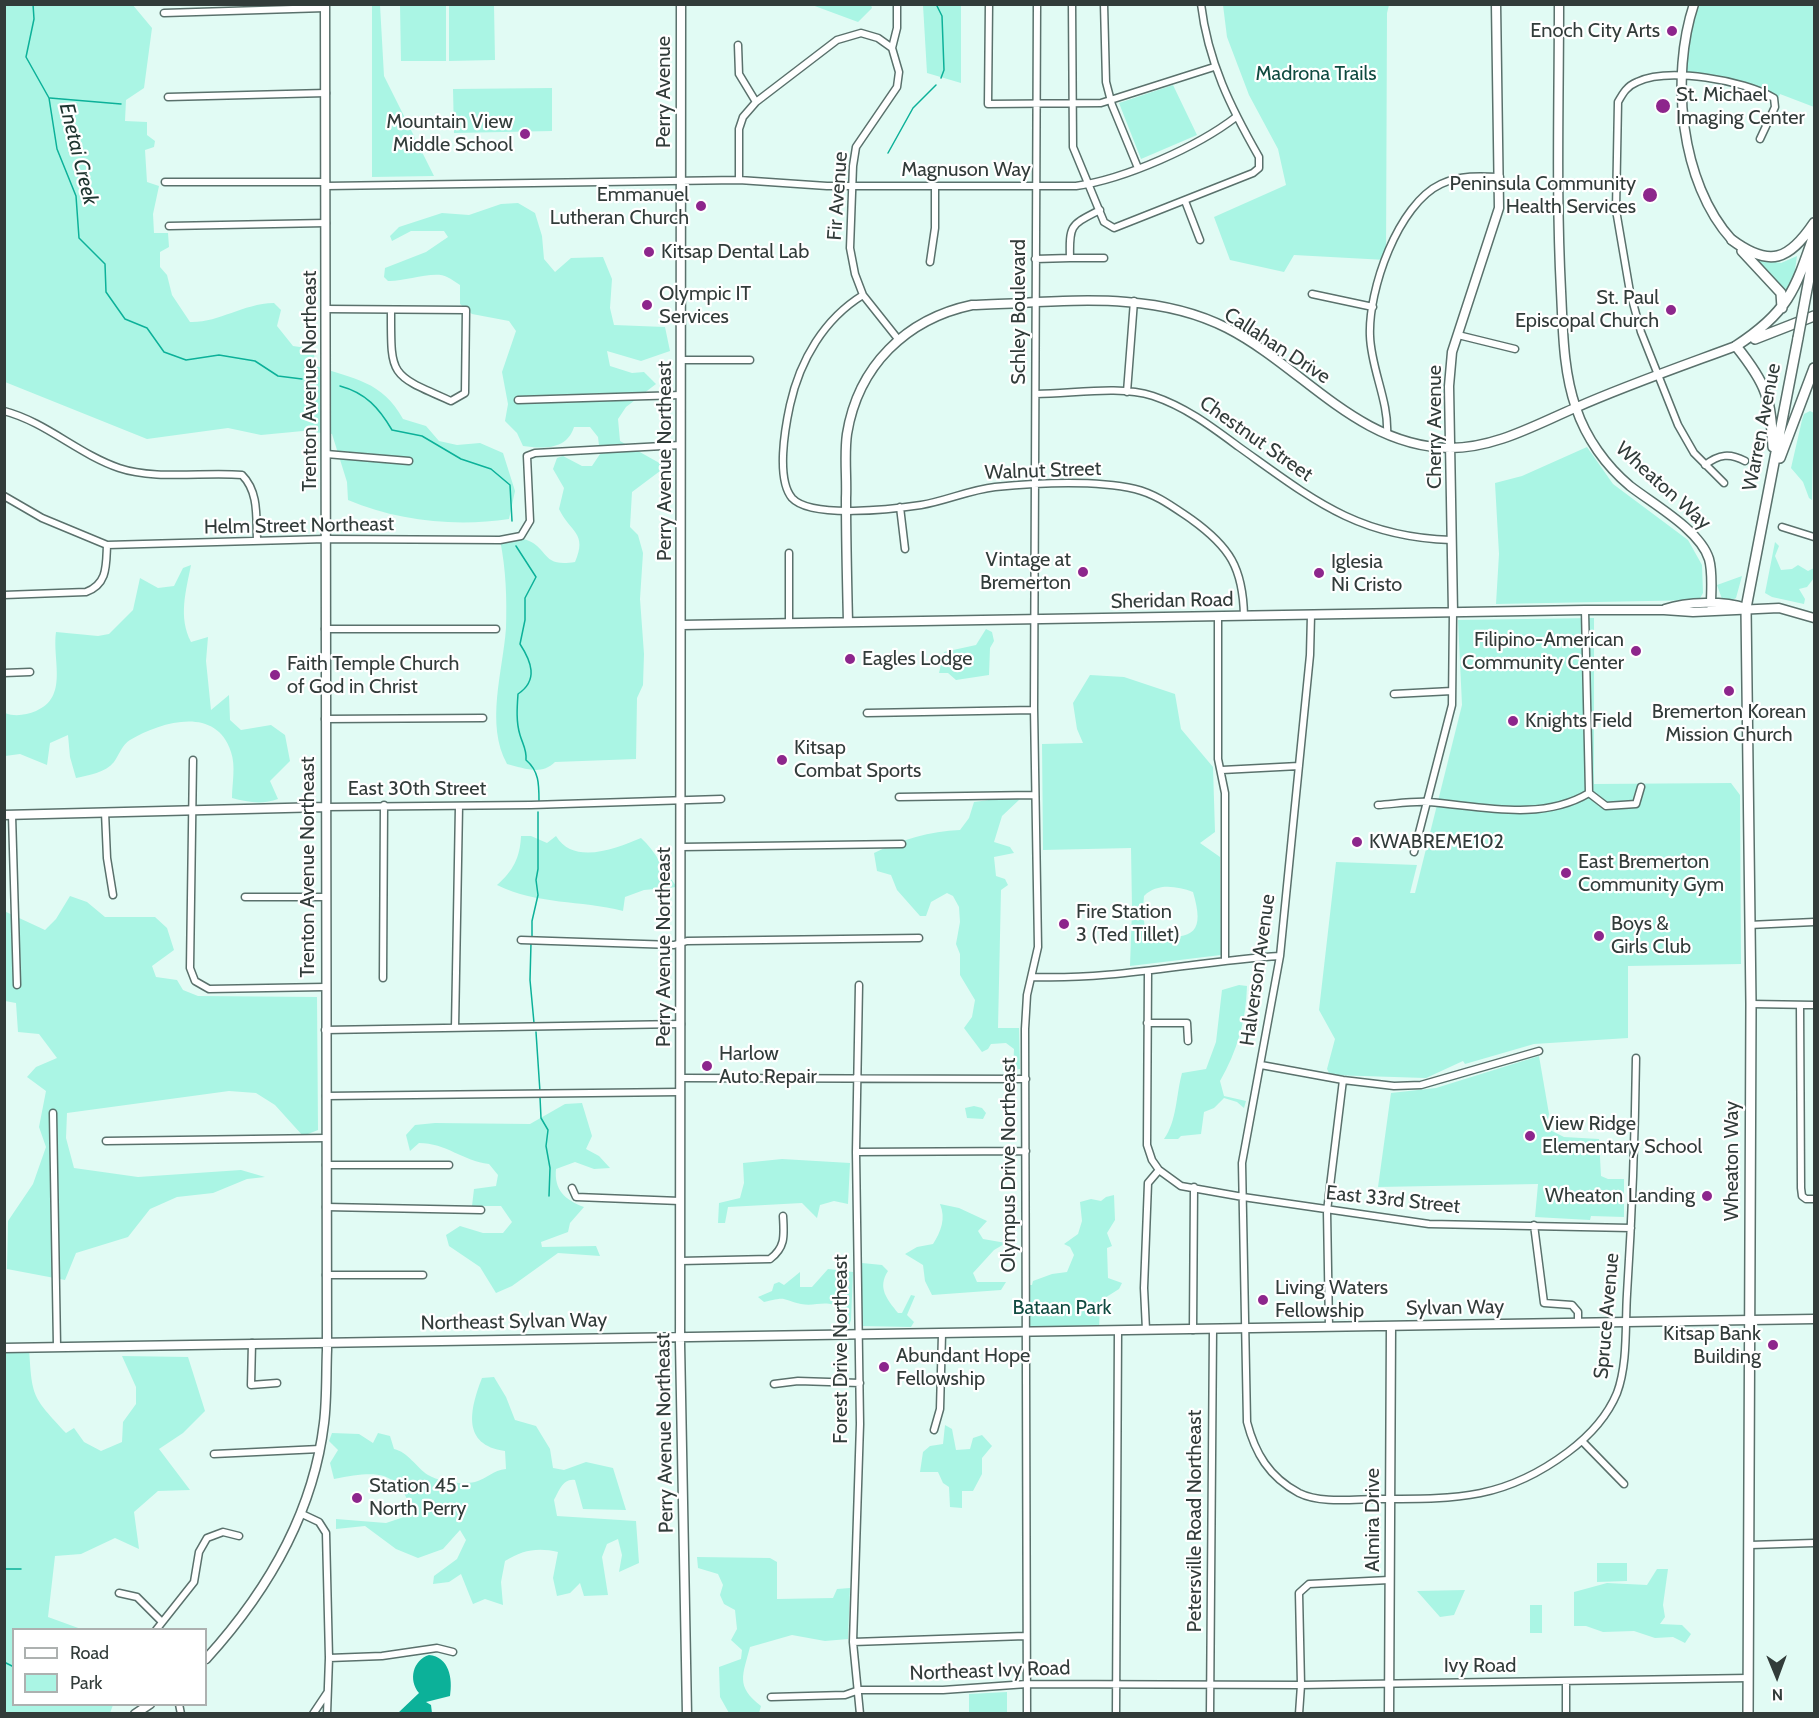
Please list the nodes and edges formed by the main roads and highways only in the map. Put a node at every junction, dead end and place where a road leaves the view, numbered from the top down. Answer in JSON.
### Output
{"nodes":[{"id":1,"x":681,"y":4,"type":"edge"},
{"id":2,"x":1496,"y":4,"type":"edge"},
{"id":3,"x":1559,"y":4,"type":"edge"},
{"id":4,"x":1695,"y":4,"type":"edge"},
{"id":5,"x":325,"y":6,"type":"edge"},
{"id":6,"x":681,"y":180,"type":"joint"},
{"id":7,"x":1815,"y":223,"type":"edge"},
{"id":8,"x":1815,"y":235,"type":"edge"},
{"id":9,"x":1732,"y":240,"type":"junction"},
{"id":10,"x":1815,"y":252,"type":"edge"},
{"id":11,"x":1781,"y":309,"type":"junction"},
{"id":12,"x":1815,"y":316,"type":"edge"},
{"id":13,"x":1736,"y":346,"type":"junction"},
{"id":14,"x":1815,"y":368,"type":"edge"},
{"id":15,"x":1575,"y":407,"type":"junction"},
{"id":16,"x":1450,"y":448,"type":"junction"},
{"id":17,"x":1774,"y":464,"type":"junction"},
{"id":18,"x":1769,"y":488,"type":"junction"},
{"id":19,"x":1711,"y":605,"type":"junction"},
{"id":20,"x":1746,"y":608,"type":"junction"},
{"id":21,"x":1664,"y":609,"type":"junction"},
{"id":22,"x":1453,"y":613,"type":"junction"},
{"id":23,"x":1815,"y":618,"type":"edge"},
{"id":24,"x":848,"y":622,"type":"junction"},
{"id":25,"x":681,"y":625,"type":"junction"},
{"id":26,"x":325,"y":807,"type":"junction"},
{"id":27,"x":8,"y":815,"type":"edge"},
{"id":28,"x":1815,"y":1319,"type":"edge"},
{"id":29,"x":1750,"y":1321,"type":"junction"},
{"id":30,"x":1391,"y":1326,"type":"junction"},
{"id":31,"x":1025,"y":1332,"type":"joint"},
{"id":32,"x":680,"y":1336,"type":"junction"},
{"id":33,"x":327,"y":1342,"type":"junction"},
{"id":34,"x":4,"y":1348,"type":"edge"},
{"id":35,"x":207,"y":1658,"type":"edge"},
{"id":36,"x":687,"y":1713,"type":"edge"},
{"id":37,"x":1389,"y":1713,"type":"edge"},
{"id":38,"x":1748,"y":1713,"type":"edge"}],
"edges":[{"from":1,"to":6,"type":"main road","name":"Perry Avenue"},
{"from":2,"to":16,"type":"main road","name":"Cherry Avenue"},
{"from":3,"to":15,"type":"main road","name":"Wheaton Way"},
{"from":4,"to":9,"type":"main road"},
{"from":5,"to":26,"type":"main road","name":"Trenton Avenue Northeast"},
{"from":6,"to":25,"type":"main road","name":"Perry Avenue Northeast"},
{"from":7,"to":9,"type":"main road"},
{"from":8,"to":11,"type":"main road"},
{"from":9,"to":11,"type":"main road"},
{"from":10,"to":17,"type":"main road","name":"Warren Avenue","bridge":true},
{"from":11,"to":13,"type":"main road"},
{"from":12,"to":13,"type":"main road"},
{"from":13,"to":15,"type":"main road","name":"Callahan Drive"},
{"from":13,"to":17,"type":"main road"},
{"from":14,"to":18,"type":"main road"},
{"from":15,"to":16,"type":"main road","name":"Callahan Drive"},
{"from":15,"to":19,"type":"main road","name":"Wheaton Way"},
{"from":16,"to":22,"type":"main road","name":"Cherry Avenue"},
{"from":16,"to":24,"type":"main road","name":"Callahan Drive"},
{"from":17,"to":18,"type":"main road","name":"Warren Avenue"},
{"from":18,"to":20,"type":"main road","name":"Warren Avenue"},
{"from":19,"to":20,"type":"main road","name":"Sheridan Road"},
{"from":19,"to":21,"type":"main road","name":"Sheridan Road"},
{"from":20,"to":21,"type":"main road","name":"Sheridan Road"},
{"from":20,"to":23,"type":"main road","name":"Sheridan Road"},
{"from":20,"to":29,"type":"main road","name":"Wheaton Way"},
{"from":21,"to":22,"type":"main road","name":"Sheridan Road"},
{"from":22,"to":24,"type":"main road","name":"Sheridan Road"},
{"from":24,"to":25,"type":"main road","name":"Sheridan Road"},
{"from":25,"to":32,"type":"main road","name":"Perry Avenue Northeast"},
{"from":26,"to":27,"type":"main road","name":"East 30th Street"},
{"from":26,"to":33,"type":"main road","name":"Trenton Avenue Northeast"},
{"from":28,"to":29,"type":"main road","name":"Sylvan Way"},
{"from":29,"to":30,"type":"main road","name":"Sylvan Way"},
{"from":29,"to":38,"type":"main road","name":"Wheaton Way"},
{"from":30,"to":31,"type":"main road","name":"Sylvan Way"},
{"from":30,"to":37,"type":"main road","name":"Almira Drive"},
{"from":31,"to":32,"type":"main road","name":"Northeast Sylvan Way"},
{"from":32,"to":33,"type":"main road","name":"Northeast Sylvan Way"},
{"from":32,"to":36,"type":"main road","name":"Perry Avenue Northeast"},
{"from":33,"to":34,"type":"main road","name":"Northeast Sylvan Way"},
{"from":33,"to":35,"type":"main road","name":"Trenton Avenue Northeast"}]}
